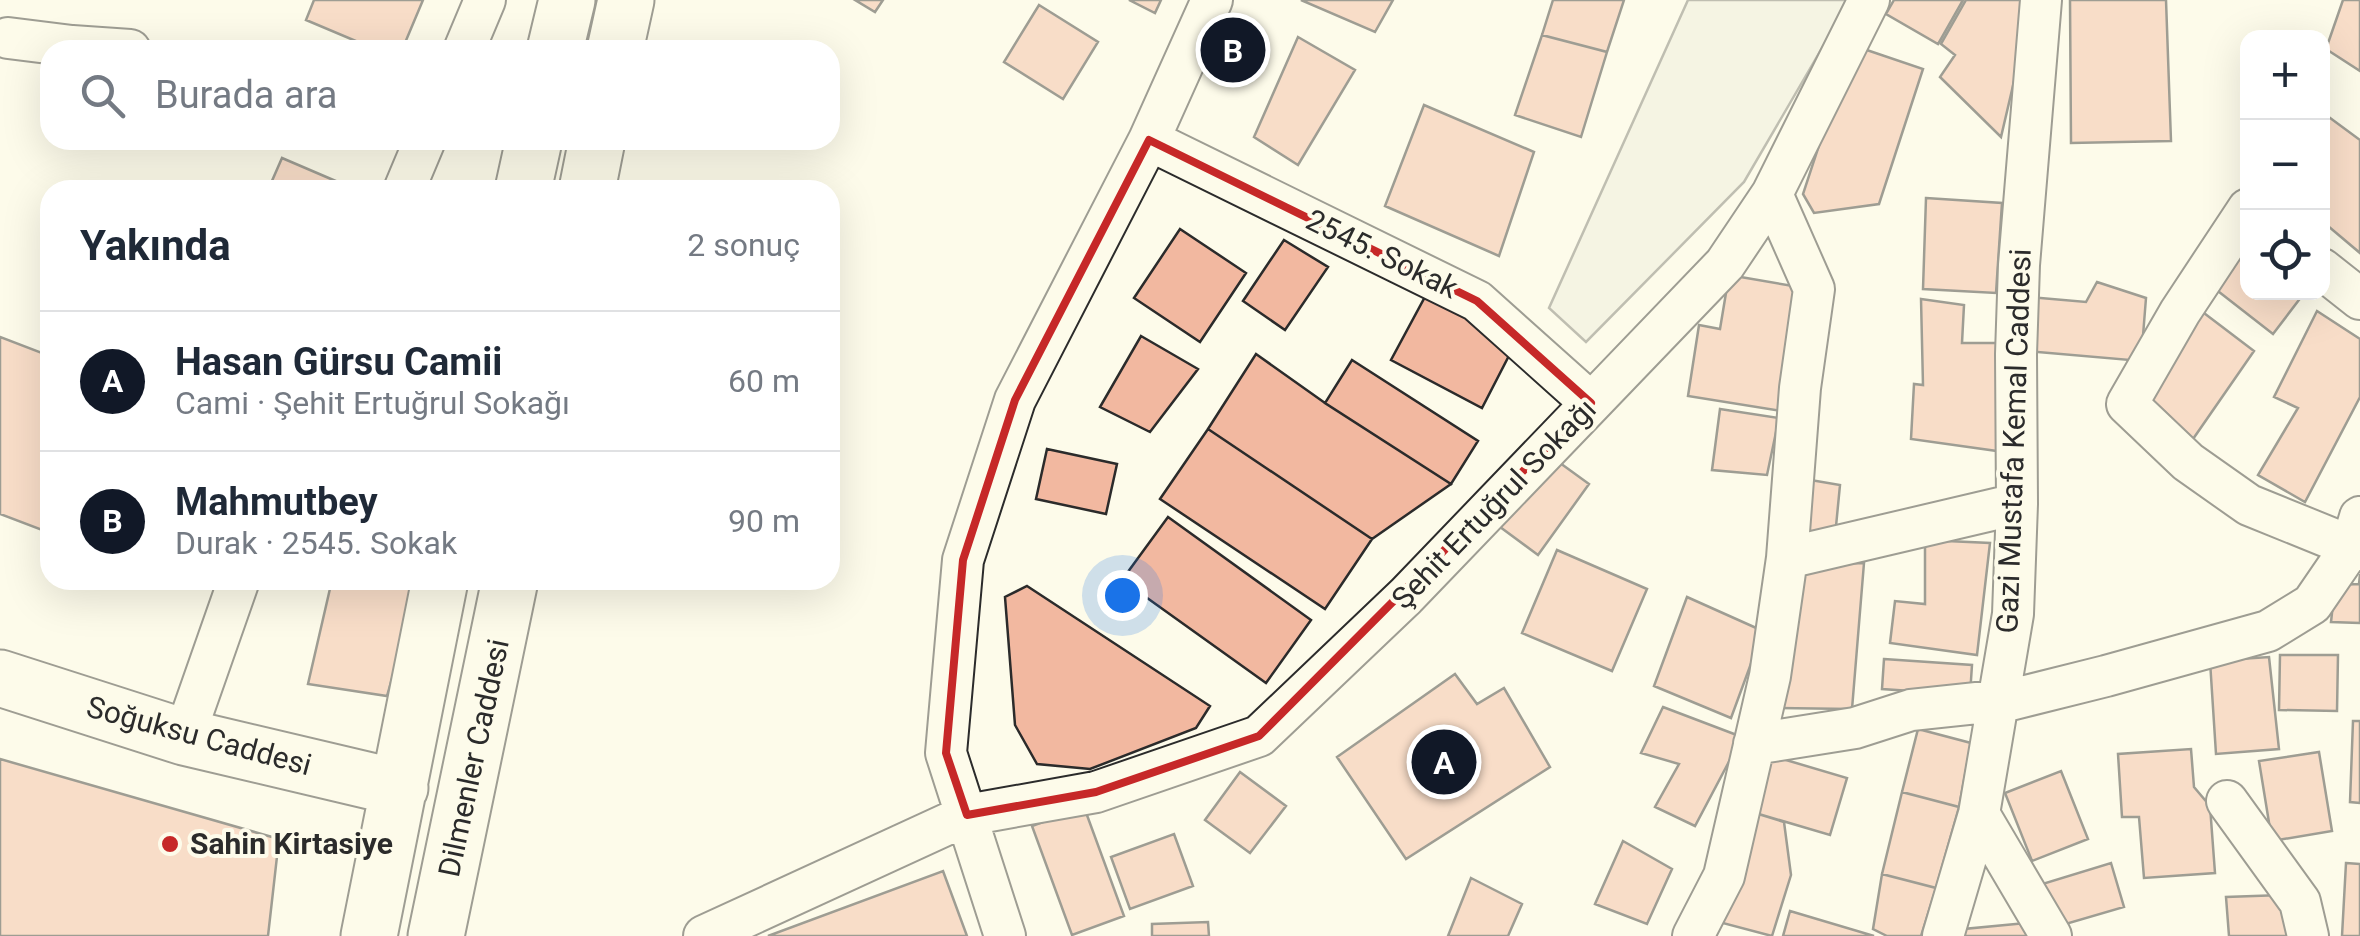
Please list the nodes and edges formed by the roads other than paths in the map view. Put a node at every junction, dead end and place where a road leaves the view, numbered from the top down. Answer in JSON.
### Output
{"nodes":[{"id":1,"x":485,"y":0,"type":"edge"},
{"id":2,"x":567,"y":0,"type":"edge"},
{"id":3,"x":626,"y":0,"type":"edge"},
{"id":4,"x":1212,"y":0,"type":"edge"},
{"id":5,"x":1869,"y":0,"type":"edge"},
{"id":6,"x":2041,"y":0,"type":"edge"},
{"id":7,"x":8,"y":38,"type":"dead end"},
{"id":8,"x":468,"y":40,"type":"edge"},
{"id":9,"x":557,"y":40,"type":"edge"},
{"id":10,"x":617,"y":40,"type":"edge"},
{"id":11,"x":40,"y":42,"type":"edge"},
{"id":12,"x":1149,"y":140,"type":"junction"},
{"id":13,"x":416,"y":150,"type":"edge"},
{"id":14,"x":532,"y":150,"type":"edge"},
{"id":15,"x":595,"y":150,"type":"edge"},
{"id":16,"x":407,"y":180,"type":"edge"},
{"id":17,"x":525,"y":180,"type":"edge"},
{"id":18,"x":589,"y":180,"type":"edge"},
{"id":19,"x":1772,"y":194,"type":"junction"},
{"id":20,"x":2246,"y":210,"type":"edge"},
{"id":21,"x":2330,"y":275,"type":"edge"},
{"id":22,"x":2360,"y":299,"type":"edge"},
{"id":23,"x":1592,"y":403,"type":"junction"},
{"id":24,"x":2017,"y":504,"type":"junction"},
{"id":25,"x":2357,"y":538,"type":"edge"},
{"id":26,"x":1787,"y":558,"type":"junction"},
{"id":27,"x":236,"y":590,"type":"edge"},
{"id":28,"x":438,"y":590,"type":"edge"},
{"id":29,"x":508,"y":590,"type":"edge"},
{"id":30,"x":0,"y":678,"type":"edge"},
{"id":31,"x":1998,"y":703,"type":"junction"},
{"id":32,"x":184,"y":736,"type":"junction"},
{"id":33,"x":1754,"y":744,"type":"junction"},
{"id":34,"x":400,"y":788,"type":"junction"},
{"id":35,"x":2226,"y":801,"type":"dead end"},
{"id":36,"x":1979,"y":814,"type":"junction"},
{"id":37,"x":967,"y":815,"type":"junction"},
{"id":38,"x":369,"y":936,"type":"edge"},
{"id":39,"x":436,"y":936,"type":"edge"},
{"id":40,"x":704,"y":936,"type":"edge"},
{"id":41,"x":1004,"y":936,"type":"edge"},
{"id":42,"x":1693,"y":936,"type":"edge"},
{"id":43,"x":1943,"y":936,"type":"edge"},
{"id":44,"x":2052,"y":936,"type":"edge"},
{"id":45,"x":2308,"y":936,"type":"edge"}],
"edges":[{"from":1,"to":8,"type":"street"},
{"from":2,"to":9,"type":"street"},
{"from":3,"to":10,"type":"street"},
{"from":4,"to":12,"type":"street"},
{"from":5,"to":19,"type":"street","name":"Şehit Ertuğrul Sokağı"},
{"from":6,"to":24,"type":"street","name":"Gazi Mustafa Kemal Caddesi"},
{"from":7,"to":11,"type":"street"},
{"from":12,"to":23,"type":"street","name":"2545. Sokak"},
{"from":12,"to":37,"type":"street"},
{"from":13,"to":16,"type":"street"},
{"from":14,"to":17,"type":"street"},
{"from":15,"to":18,"type":"street"},
{"from":19,"to":23,"type":"street","name":"Şehit Ertuğrul Sokağı"},
{"from":19,"to":26,"type":"street"},
{"from":20,"to":25,"type":"street"},
{"from":21,"to":22,"type":"street"},
{"from":23,"to":37,"type":"street","name":"Şehit Ertuğrul Sokağı"},
{"from":24,"to":26,"type":"street"},
{"from":24,"to":31,"type":"street","name":"Gazi Mustafa Kemal Caddesi"},
{"from":25,"to":31,"type":"street"},
{"from":26,"to":33,"type":"street"},
{"from":27,"to":32,"type":"street"},
{"from":28,"to":34,"type":"street"},
{"from":29,"to":39,"type":"street","name":"Dilmenler Caddesi"},
{"from":30,"to":32,"type":"street","name":"Soğuksu Caddesi"},
{"from":31,"to":33,"type":"street"},
{"from":31,"to":36,"type":"street","name":"Gazi Mustafa Kemal Caddesi"},
{"from":32,"to":34,"type":"street","name":"Soğuksu Caddesi"},
{"from":33,"to":42,"type":"street"},
{"from":34,"to":38,"type":"street"},
{"from":35,"to":45,"type":"street"},
{"from":36,"to":43,"type":"street","name":"Gazi Mustafa Kemal Caddesi"},
{"from":36,"to":44,"type":"street"},
{"from":37,"to":40,"type":"street","name":"Şehit Ertuğrul Sokağı"},
{"from":37,"to":41,"type":"street"}]}
